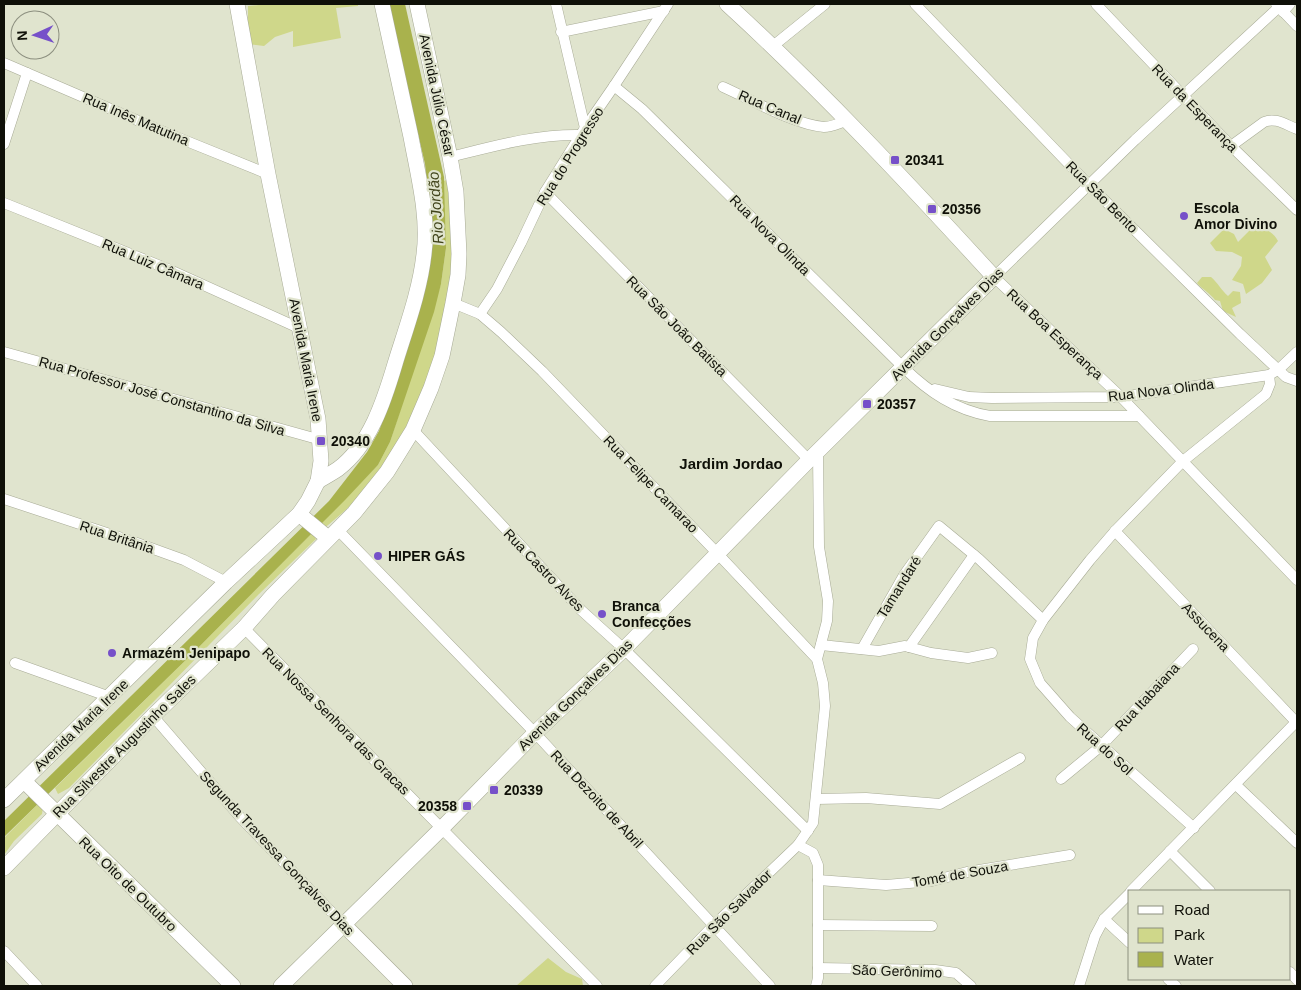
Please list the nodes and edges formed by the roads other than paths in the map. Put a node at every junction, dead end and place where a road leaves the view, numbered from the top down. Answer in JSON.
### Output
{"nodes":[{"id":1,"x":237,"y":4,"type":"edge"},
{"id":2,"x":382,"y":4,"type":"edge"},
{"id":3,"x":417,"y":4,"type":"edge"},
{"id":4,"x":556,"y":4,"type":"edge"},
{"id":5,"x":727,"y":4,"type":"edge"},
{"id":6,"x":825,"y":4,"type":"edge"},
{"id":7,"x":915,"y":4,"type":"edge"},
{"id":8,"x":1096,"y":4,"type":"edge"},
{"id":9,"x":666,"y":7,"type":"edge"},
{"id":10,"x":1282,"y":7,"type":"edge"},
{"id":11,"x":1297,"y":26,"type":"edge"},
{"id":12,"x":561,"y":32,"type":"junction"},
{"id":13,"x":773,"y":46,"type":"junction"},
{"id":14,"x":4,"y":63,"type":"edge"},
{"id":15,"x":27,"y":73,"type":"junction"},
{"id":16,"x":614,"y":86,"type":"junction"},
{"id":17,"x":723,"y":87,"type":"dead end"},
{"id":18,"x":1182,"y":96,"type":"junction"},
{"id":19,"x":846,"y":120,"type":"junction"},
{"id":20,"x":1297,"y":129,"type":"edge"},
{"id":21,"x":583,"y":131,"type":"junction"},
{"id":22,"x":4,"y":144,"type":"edge"},
{"id":23,"x":1231,"y":146,"type":"junction"},
{"id":24,"x":450,"y":157,"type":"junction"},
{"id":25,"x":268,"y":174,"type":"junction"},
{"id":26,"x":1089,"y":185,"type":"junction"},
{"id":27,"x":545,"y":192,"type":"junction"},
{"id":28,"x":4,"y":203,"type":"edge"},
{"id":29,"x":1297,"y":210,"type":"edge"},
{"id":30,"x":994,"y":277,"type":"junction"},
{"id":31,"x":453,"y":303,"type":"junction"},
{"id":32,"x":480,"y":314,"type":"junction"},
{"id":33,"x":301,"y":328,"type":"junction"},
{"id":34,"x":4,"y":352,"type":"edge"},
{"id":35,"x":1297,"y":352,"type":"edge"},
{"id":36,"x":904,"y":368,"type":"junction"},
{"id":37,"x":1274,"y":373,"type":"junction"},
{"id":38,"x":1297,"y":381,"type":"edge"},
{"id":39,"x":924,"y":387,"type":"junction"},
{"id":40,"x":1121,"y":397,"type":"junction"},
{"id":41,"x":1139,"y":416,"type":"junction"},
{"id":42,"x":413,"y":430,"type":"junction"},
{"id":43,"x":320,"y":440,"type":"junction"},
{"id":44,"x":813,"y":456,"type":"junction"},
{"id":45,"x":1183,"y":461,"type":"junction"},
{"id":46,"x":318,"y":481,"type":"junction"},
{"id":47,"x":4,"y":499,"type":"edge"},
{"id":48,"x":301,"y":516,"type":"junction"},
{"id":49,"x":1115,"y":531,"type":"junction"},
{"id":50,"x":330,"y":534,"type":"junction"},
{"id":51,"x":717,"y":553,"type":"junction"},
{"id":52,"x":974,"y":555,"type":"junction"},
{"id":53,"x":1297,"y":580,"type":"edge"},
{"id":54,"x":226,"y":582,"type":"junction"},
{"id":55,"x":1043,"y":620,"type":"junction"},
{"id":56,"x":244,"y":628,"type":"junction"},
{"id":57,"x":821,"y":645,"type":"junction"},
{"id":58,"x":908,"y":647,"type":"junction"},
{"id":59,"x":624,"y":648,"type":"junction"},
{"id":60,"x":862,"y":649,"type":"junction"},
{"id":61,"x":1193,"y":649,"type":"dead end"},
{"id":62,"x":992,"y":652,"type":"dead end"},
{"id":63,"x":817,"y":659,"type":"junction"},
{"id":64,"x":15,"y":663,"type":"dead end"},
{"id":65,"x":110,"y":697,"type":"junction"},
{"id":66,"x":153,"y":716,"type":"junction"},
{"id":67,"x":1297,"y":722,"type":"edge"},
{"id":68,"x":535,"y":733,"type":"junction"},
{"id":69,"x":1101,"y":746,"type":"junction"},
{"id":70,"x":1020,"y":758,"type":"dead end"},
{"id":71,"x":1061,"y":779,"type":"dead end"},
{"id":72,"x":27,"y":784,"type":"junction"},
{"id":73,"x":1236,"y":785,"type":"junction"},
{"id":74,"x":5,"y":797,"type":"edge"},
{"id":75,"x":816,"y":799,"type":"junction"},
{"id":76,"x":54,"y":811,"type":"junction"},
{"id":77,"x":442,"y":828,"type":"junction"},
{"id":78,"x":1194,"y":828,"type":"junction"},
{"id":79,"x":803,"y":838,"type":"junction"},
{"id":80,"x":1297,"y":843,"type":"edge"},
{"id":81,"x":1170,"y":851,"type":"junction"},
{"id":82,"x":1070,"y":855,"type":"dead end"},
{"id":83,"x":4,"y":868,"type":"edge"},
{"id":84,"x":818,"y":880,"type":"junction"},
{"id":85,"x":1132,"y":890,"type":"edge"},
{"id":86,"x":1209,"y":890,"type":"edge"},
{"id":87,"x":1128,"y":894,"type":"edge"},
{"id":88,"x":1104,"y":919,"type":"junction"},
{"id":89,"x":343,"y":924,"type":"junction"},
{"id":90,"x":714,"y":925,"type":"junction"},
{"id":91,"x":818,"y":925,"type":"junction"},
{"id":92,"x":932,"y":926,"type":"dead end"},
{"id":93,"x":1128,"y":941,"type":"edge"},
{"id":94,"x":4,"y":951,"type":"edge"},
{"id":95,"x":818,"y":968,"type":"junction"},
{"id":96,"x":37,"y":986,"type":"edge"},
{"id":97,"x":233,"y":986,"type":"edge"},
{"id":98,"x":281,"y":986,"type":"edge"},
{"id":99,"x":405,"y":986,"type":"edge"},
{"id":100,"x":597,"y":986,"type":"edge"},
{"id":101,"x":655,"y":986,"type":"edge"},
{"id":102,"x":770,"y":986,"type":"edge"},
{"id":103,"x":816,"y":986,"type":"edge"},
{"id":104,"x":971,"y":986,"type":"edge"},
{"id":105,"x":1079,"y":986,"type":"edge"}],
"edges":[{"from":1,"to":25,"type":"street","name":"Avenida Maria Irene"},
{"from":2,"to":46,"type":"street"},
{"from":3,"to":24,"type":"street","name":"Avenida Júlio César"},
{"from":4,"to":12,"type":"street"},
{"from":5,"to":13,"type":"street","name":"Rua Boa Esperança"},
{"from":6,"to":13,"type":"street"},
{"from":7,"to":26,"type":"street","name":"Rua São Bento"},
{"from":8,"to":18,"type":"street","name":"Rua da Esperança"},
{"from":9,"to":12,"type":"street"},
{"from":9,"to":16,"type":"street","name":"Rua do Progresso"},
{"from":10,"to":11,"type":"street"},
{"from":10,"to":18,"type":"street","name":"Avenida Gonçalves Dias"},
{"from":12,"to":21,"type":"street"},
{"from":13,"to":19,"type":"street","name":"Rua Boa Esperança"},
{"from":14,"to":15,"type":"street","name":"Rua Inês Matutina"},
{"from":15,"to":22,"type":"street"},
{"from":15,"to":25,"type":"street","name":"Rua Inês Matutina"},
{"from":16,"to":21,"type":"street","name":"Rua do Progresso"},
{"from":16,"to":36,"type":"street","name":"Rua Nova Olinda"},
{"from":17,"to":19,"type":"street","name":"Rua Canal"},
{"from":18,"to":23,"type":"street","name":"Rua da Esperança"},
{"from":18,"to":26,"type":"street","name":"Avenida Gonçalves Dias"},
{"from":19,"to":30,"type":"street","name":"Rua Boa Esperança"},
{"from":20,"to":23,"type":"street"},
{"from":21,"to":24,"type":"street"},
{"from":21,"to":27,"type":"street","name":"Rua do Progresso"},
{"from":23,"to":29,"type":"street","name":"Rua da Esperança"},
{"from":24,"to":31,"type":"street","name":"Avenida Júlio César"},
{"from":25,"to":33,"type":"street","name":"Avenida Maria Irene"},
{"from":26,"to":30,"type":"street","name":"Avenida Gonçalves Dias"},
{"from":26,"to":37,"type":"street","name":"Rua São Bento"},
{"from":27,"to":32,"type":"street","name":"Rua do Progresso"},
{"from":27,"to":44,"type":"street","name":"Rua São João Batista"},
{"from":28,"to":33,"type":"street","name":"Rua Luiz Câmara"},
{"from":30,"to":36,"type":"street","name":"Avenida Gonçalves Dias"},
{"from":30,"to":40,"type":"street","name":"Rua Boa Esperança"},
{"from":31,"to":32,"type":"street"},
{"from":31,"to":42,"type":"street","name":"Avenida Júlio César"},
{"from":32,"to":51,"type":"street","name":"Rua Felipe Camarao"},
{"from":33,"to":43,"type":"street","name":"Avenida Maria Irene"},
{"from":34,"to":43,"type":"street","name":"Rua Professor José Constantino da Silva"},
{"from":35,"to":37,"type":"street"},
{"from":36,"to":39,"type":"street","name":"Rua Nova Olinda"},
{"from":36,"to":44,"type":"street","name":"Avenida Gonçalves Dias"},
{"from":37,"to":38,"type":"street","name":"Rua São Bento"},
{"from":37,"to":40,"type":"street","name":"Rua Nova Olinda"},
{"from":37,"to":45,"type":"street"},
{"from":39,"to":40,"type":"street","name":"Rua Nova Olinda"},
{"from":39,"to":41,"type":"street","name":"Rua Nova Olinda"},
{"from":40,"to":41,"type":"street","name":"Rua Boa Esperança"},
{"from":41,"to":45,"type":"street","name":"Rua Boa Esperança"},
{"from":42,"to":50,"type":"street","name":"Avenida Júlio César"},
{"from":42,"to":59,"type":"street","name":"Rua Castro Alves"},
{"from":43,"to":46,"type":"street","name":"Avenida Maria Irene"},
{"from":44,"to":51,"type":"street","name":"Avenida Gonçalves Dias"},
{"from":44,"to":57,"type":"street"},
{"from":45,"to":49,"type":"street"},
{"from":45,"to":53,"type":"street","name":"Rua Boa Esperança"},
{"from":46,"to":48,"type":"street","name":"Avenida Maria Irene"},
{"from":47,"to":54,"type":"street","name":"Rua Britânia"},
{"from":48,"to":50,"type":"street"},
{"from":48,"to":54,"type":"street","name":"Avenida Maria Irene"},
{"from":49,"to":55,"type":"street"},
{"from":49,"to":67,"type":"street","name":"Assucena"},
{"from":50,"to":56,"type":"street","name":"Rua Silvestre Augustinho Sales"},
{"from":50,"to":68,"type":"street","name":"Rua Dezoito de Abril"},
{"from":51,"to":59,"type":"street","name":"Avenida Gonçalves Dias"},
{"from":51,"to":63,"type":"street","name":"Rua Felipe Camarao"},
{"from":52,"to":55,"type":"street"},
{"from":52,"to":58,"type":"street"},
{"from":52,"to":60,"type":"street","name":"Tamandaré"},
{"from":54,"to":65,"type":"street","name":"Avenida Maria Irene"},
{"from":55,"to":69,"type":"street","name":"Rua do Sol"},
{"from":56,"to":66,"type":"street","name":"Rua Silvestre Augustinho Sales"},
{"from":56,"to":77,"type":"street","name":"Rua Nossa Senhora das Gracas"},
{"from":57,"to":60,"type":"street"},
{"from":57,"to":63,"type":"street"},
{"from":58,"to":60,"type":"street"},
{"from":58,"to":62,"type":"street"},
{"from":59,"to":68,"type":"street","name":"Avenida Gonçalves Dias"},
{"from":59,"to":79,"type":"street","name":"Rua Castro Alves"},
{"from":61,"to":69,"type":"street","name":"Rua Itabaiana"},
{"from":63,"to":75,"type":"street"},
{"from":64,"to":65,"type":"street"},
{"from":65,"to":72,"type":"street","name":"Avenida Maria Irene"},
{"from":66,"to":76,"type":"street","name":"Rua Silvestre Augustinho Sales"},
{"from":66,"to":89,"type":"street","name":"Segunda Travessa Gonçalves Dias"},
{"from":67,"to":73,"type":"street"},
{"from":68,"to":77,"type":"street","name":"Avenida Gonçalves Dias"},
{"from":68,"to":90,"type":"street","name":"Rua Dezoito de Abril"},
{"from":69,"to":71,"type":"street","name":"Rua Itabaiana"},
{"from":69,"to":78,"type":"street","name":"Rua do Sol"},
{"from":70,"to":75,"type":"street"},
{"from":72,"to":74,"type":"street","name":"Avenida Maria Irene"},
{"from":72,"to":76,"type":"street","name":"Rua Oito de Outubro"},
{"from":73,"to":78,"type":"street"},
{"from":73,"to":80,"type":"street"},
{"from":75,"to":79,"type":"street"},
{"from":76,"to":83,"type":"street","name":"Rua Silvestre Augustinho Sales"},
{"from":76,"to":97,"type":"street","name":"Rua Oito de Outubro"},
{"from":77,"to":89,"type":"street","name":"Avenida Gonçalves Dias"},
{"from":77,"to":100,"type":"street","name":"Rua Nossa Senhora das Gracas"},
{"from":78,"to":81,"type":"street"},
{"from":79,"to":84,"type":"street","name":"Rua Castro Alves"},
{"from":79,"to":90,"type":"street","name":"Rua São Salvador"},
{"from":81,"to":85,"type":"street"},
{"from":81,"to":86,"type":"street"},
{"from":82,"to":84,"type":"street","name":"Tomé de Souza"},
{"from":84,"to":91,"type":"street","name":"Rua Castro Alves"},
{"from":87,"to":88,"type":"street"},
{"from":88,"to":93,"type":"street"},
{"from":88,"to":105,"type":"street"},
{"from":89,"to":98,"type":"street","name":"Avenida Gonçalves Dias"},
{"from":89,"to":99,"type":"street","name":"Segunda Travessa Gonçalves Dias"},
{"from":90,"to":101,"type":"street","name":"Rua São Salvador"},
{"from":90,"to":102,"type":"street","name":"Rua Dezoito de Abril"},
{"from":91,"to":92,"type":"street"},
{"from":91,"to":95,"type":"street","name":"Rua Castro Alves"},
{"from":94,"to":96,"type":"street"},
{"from":95,"to":103,"type":"street","name":"Rua Castro Alves"},
{"from":95,"to":104,"type":"street","name":"São Gerônimo"}]}
